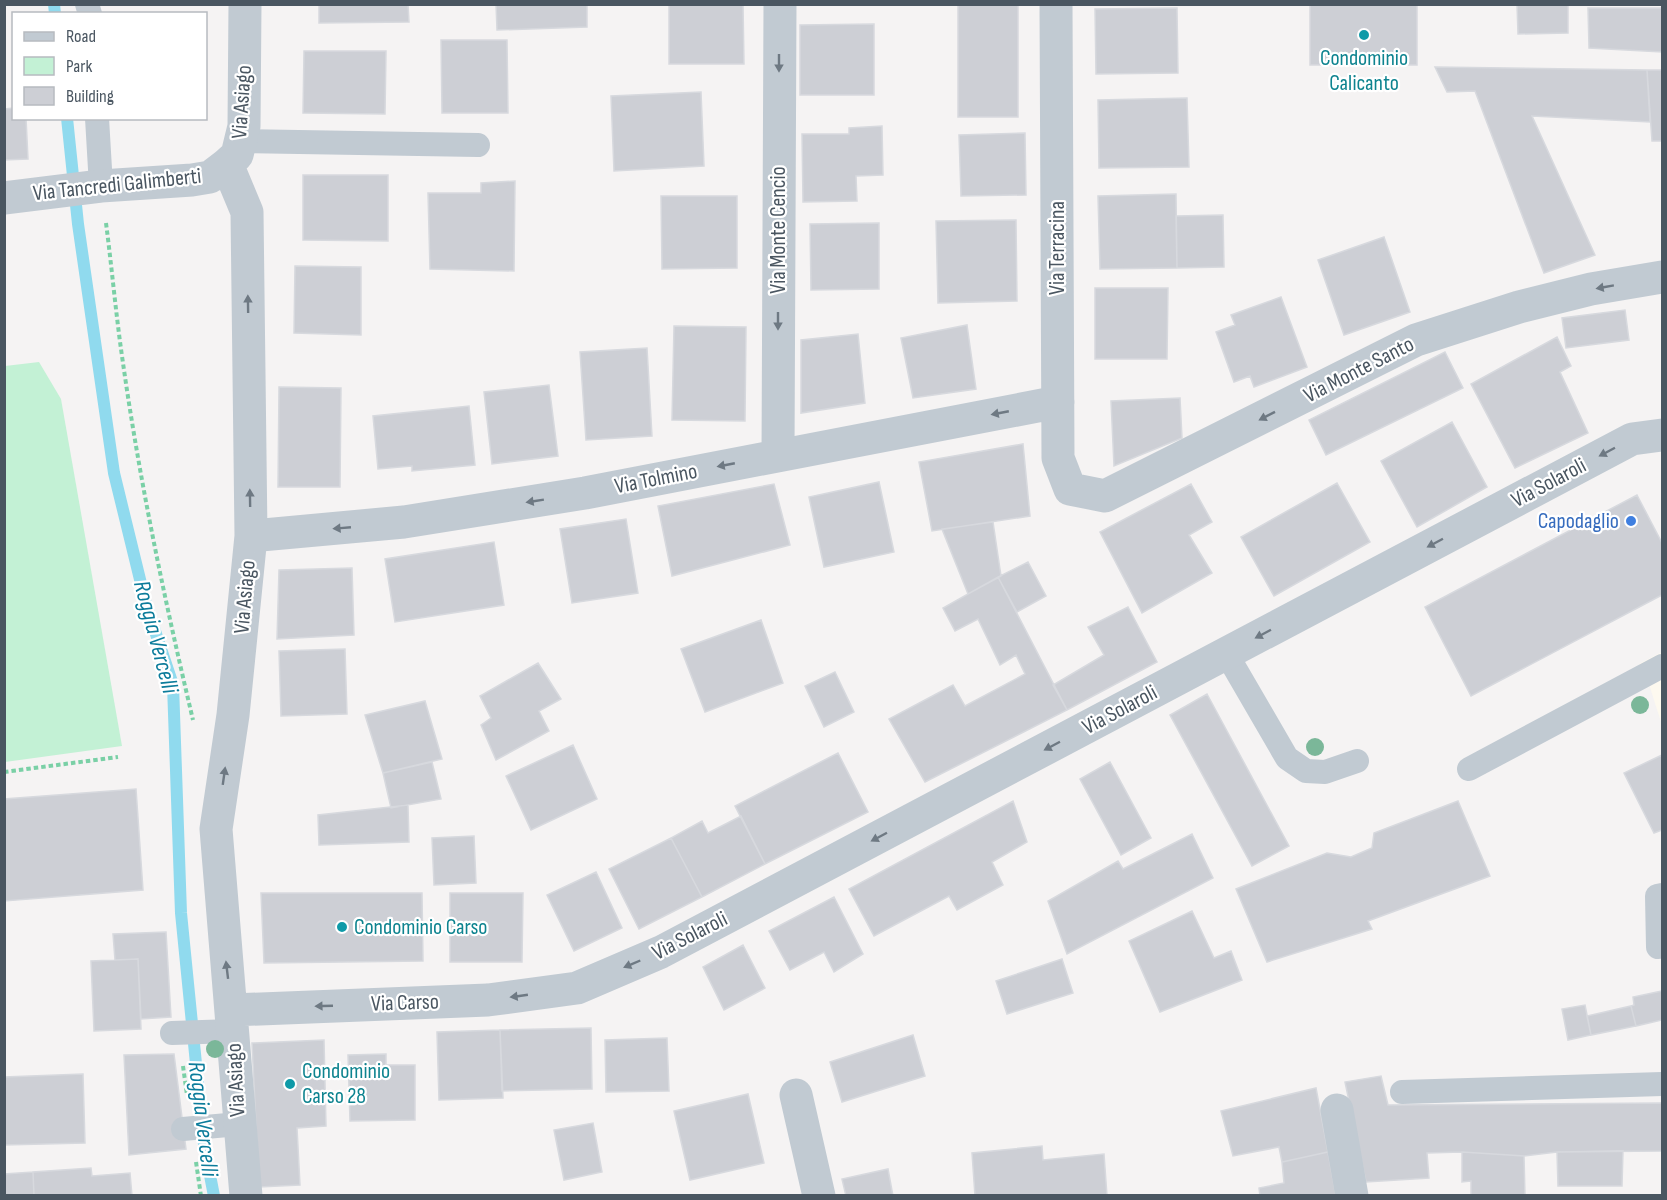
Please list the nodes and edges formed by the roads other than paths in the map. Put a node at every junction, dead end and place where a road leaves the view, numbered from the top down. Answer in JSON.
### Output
{"nodes":[{"id":1,"x":245,"y":4,"type":"edge"},
{"id":2,"x":780,"y":4,"type":"edge"},
{"id":3,"x":1056,"y":4,"type":"edge"},
{"id":4,"x":97,"y":120,"type":"edge"},
{"id":5,"x":478,"y":145,"type":"dead end"},
{"id":6,"x":234,"y":153,"type":"junction"},
{"id":7,"x":95,"y":187,"type":"junction"},
{"id":8,"x":4,"y":198,"type":"edge"},
{"id":9,"x":1662,"y":277,"type":"edge"},
{"id":10,"x":1058,"y":402,"type":"junction"},
{"id":11,"x":1662,"y":435,"type":"edge"},
{"id":12,"x":778,"y":455,"type":"junction"},
{"id":13,"x":1070,"y":489,"type":"joint"},
{"id":14,"x":251,"y":536,"type":"junction"},
{"id":15,"x":1226,"y":653,"type":"junction"},
{"id":16,"x":1662,"y":666,"type":"edge"},
{"id":17,"x":1357,"y":761,"type":"dead end"},
{"id":18,"x":1468,"y":769,"type":"dead end"},
{"id":19,"x":1662,"y":895,"type":"edge"},
{"id":20,"x":1658,"y":947,"type":"dead end"},
{"id":21,"x":577,"y":988,"type":"joint"},
{"id":22,"x":224,"y":1024,"type":"junction"},
{"id":23,"x":175,"y":1033,"type":"dead end"},
{"id":24,"x":1662,"y":1084,"type":"edge"},
{"id":25,"x":1402,"y":1092,"type":"dead end"},
{"id":26,"x":796,"y":1095,"type":"dead end"},
{"id":27,"x":1337,"y":1110,"type":"dead end"},
{"id":28,"x":228,"y":1125,"type":"junction"},
{"id":29,"x":188,"y":1129,"type":"dead end"},
{"id":30,"x":246,"y":1196,"type":"edge"},
{"id":31,"x":819,"y":1196,"type":"edge"},
{"id":32,"x":1352,"y":1196,"type":"edge"}],
"edges":[{"from":1,"to":6,"type":"street","name":"Via Asiago"},
{"from":2,"to":12,"type":"street","name":"Via Monte Cencio","one_way":true},
{"from":3,"to":10,"type":"street","name":"Via Terracina"},
{"from":4,"to":7,"type":"lane"},
{"from":5,"to":6,"type":"lane"},
{"from":6,"to":7,"type":"street","name":"Via Tancredi Galimberti"},
{"from":14,"to":6,"type":"street","name":"Via Asiago","one_way":true},
{"from":7,"to":8,"type":"street","name":"Via Tancredi Galimberti"},
{"from":9,"to":13,"type":"street","name":"Via Monte Santo","one_way":true},
{"from":10,"to":12,"type":"street","name":"Via Tolmino","one_way":true},
{"from":10,"to":13,"type":"street","name":"Via Terracina"},
{"from":11,"to":15,"type":"street","name":"Via Solaroli","one_way":true},
{"from":12,"to":14,"type":"street","name":"Via Tolmino","one_way":true},
{"from":22,"to":14,"type":"street","name":"Via Asiago","one_way":true},
{"from":15,"to":17,"type":"lane"},
{"from":15,"to":21,"type":"street","name":"Via Solaroli","one_way":true},
{"from":16,"to":18,"type":"lane"},
{"from":19,"to":20,"type":"lane"},
{"from":21,"to":22,"type":"street","name":"Via Carso","one_way":true},
{"from":22,"to":23,"type":"lane"},
{"from":22,"to":28,"type":"street","name":"Via Asiago"},
{"from":24,"to":25,"type":"lane"},
{"from":26,"to":31,"type":"street"},
{"from":27,"to":32,"type":"street"},
{"from":28,"to":29,"type":"lane"},
{"from":28,"to":30,"type":"street","name":"Via Asiago"}]}
